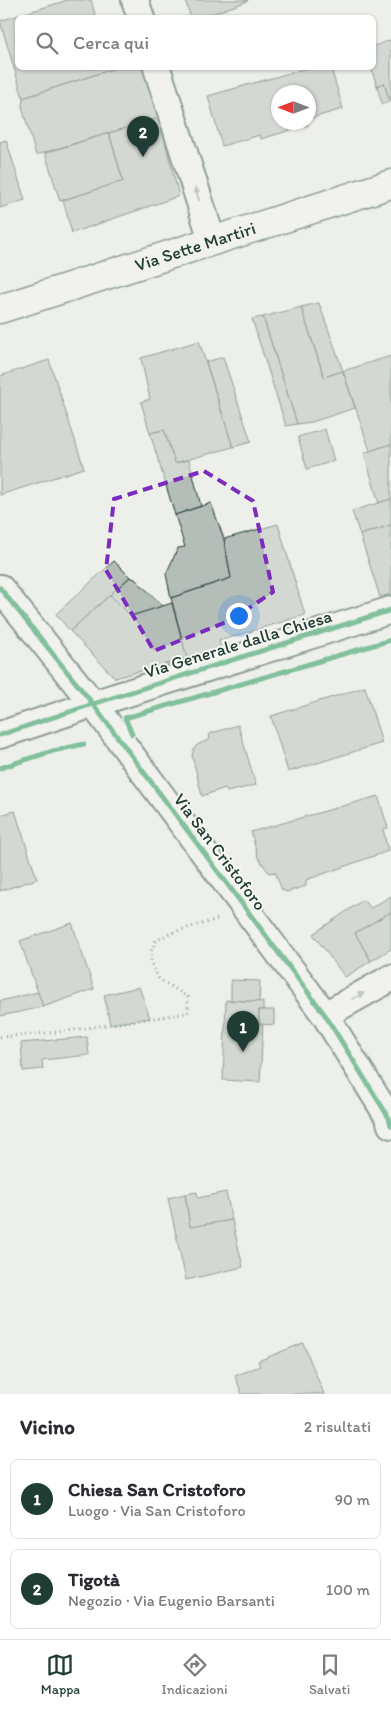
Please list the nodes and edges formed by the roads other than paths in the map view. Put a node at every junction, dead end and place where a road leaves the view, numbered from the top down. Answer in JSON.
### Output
{"nodes":[{"id":1,"x":135,"y":0,"type":"edge"},
{"id":2,"x":139,"y":15,"type":"edge"},
{"id":3,"x":158,"y":70,"type":"edge"},
{"id":4,"x":391,"y":184,"type":"edge"},
{"id":5,"x":212,"y":240,"type":"junction"},
{"id":6,"x":0,"y":309,"type":"edge"},
{"id":7,"x":6,"y":596,"type":"edge"},
{"id":8,"x":391,"y":610,"type":"edge"},
{"id":9,"x":93,"y":704,"type":"junction"},
{"id":10,"x":0,"y":736,"type":"edge"},
{"id":11,"x":391,"y":978,"type":"edge"},
{"id":12,"x":325,"y":1015,"type":"junction"},
{"id":13,"x":391,"y":1125,"type":"edge"}],
"edges":[{"from":1,"to":2,"type":"street"},
{"from":5,"to":3,"type":"street","one_way":true},
{"from":4,"to":5,"type":"main road","name":"Via Sette Martiri"},
{"from":5,"to":6,"type":"main road","name":"Via Sette Martiri"},
{"from":7,"to":9,"type":"street","name":"Via San Cristoforo"},
{"from":8,"to":9,"type":"street","name":"Via Generale dalla Chiesa"},
{"from":9,"to":10,"type":"street","name":"Via Generale dalla Chiesa"},
{"from":9,"to":12,"type":"street","name":"Via San Cristoforo"},
{"from":12,"to":11,"type":"street","one_way":true},
{"from":12,"to":13,"type":"street","name":"Via San Cristoforo"}]}
